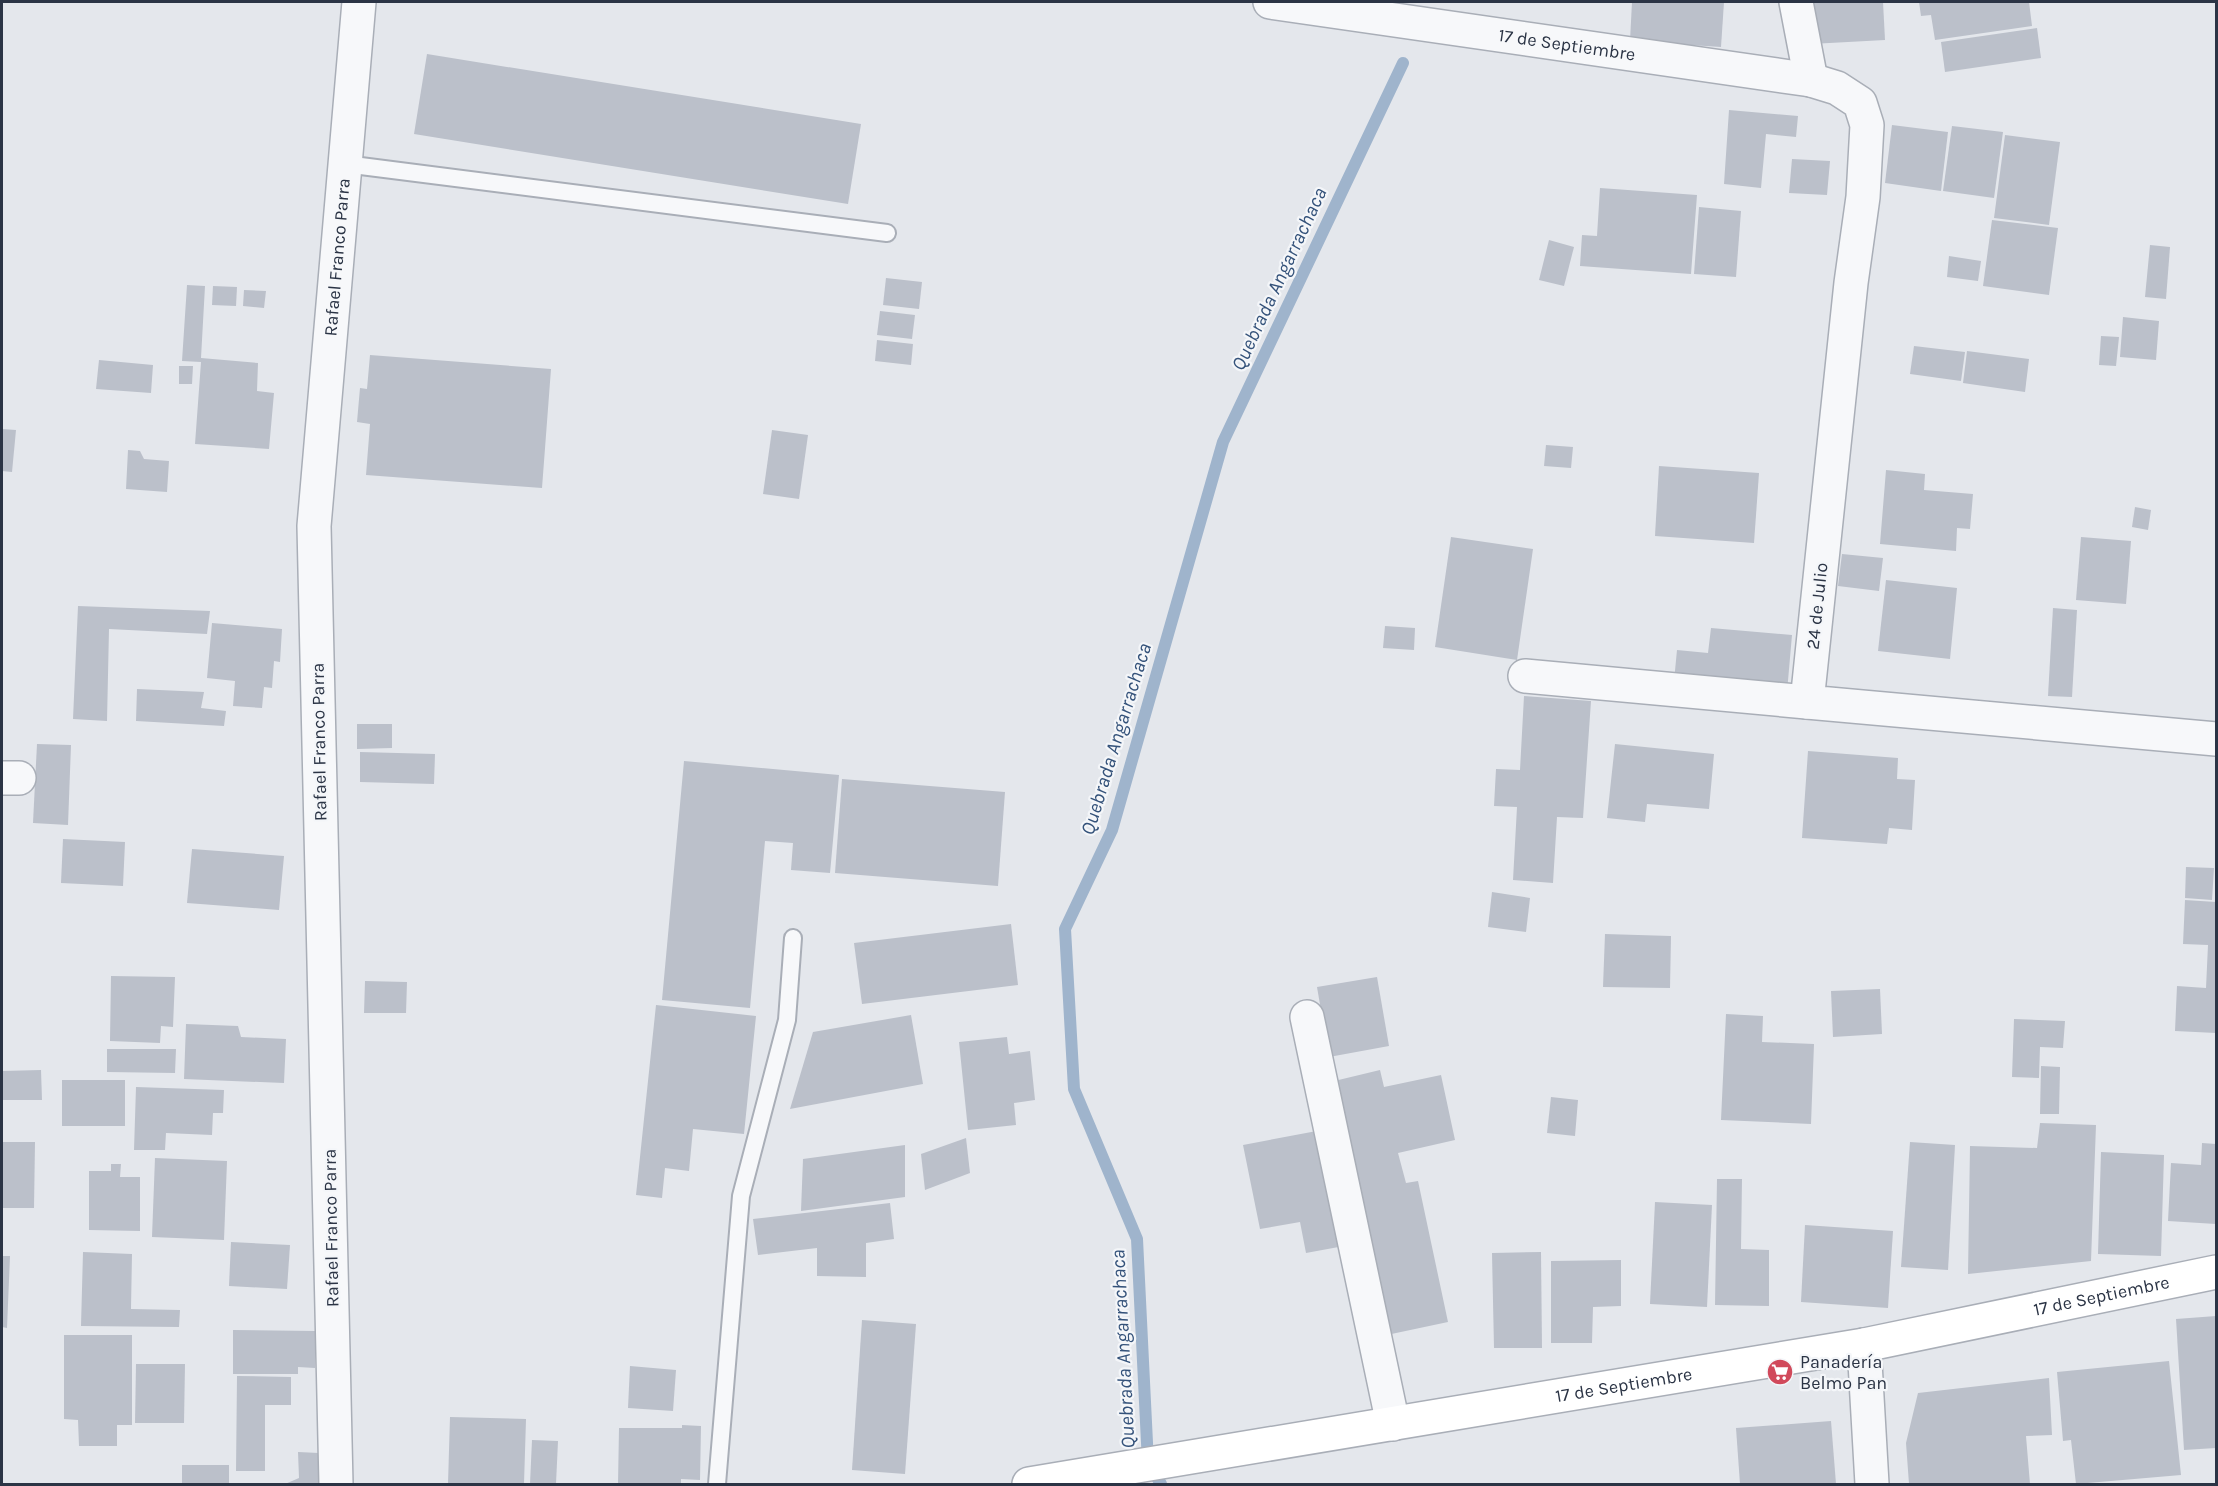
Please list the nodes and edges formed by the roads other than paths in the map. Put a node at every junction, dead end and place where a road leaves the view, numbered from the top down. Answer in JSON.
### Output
{"nodes":[{"id":1,"x":359,"y":2,"type":"edge"},
{"id":2,"x":1270,"y":2,"type":"edge"},
{"id":3,"x":1796,"y":2,"type":"edge"},
{"id":4,"x":1811,"y":80,"type":"junction"},
{"id":5,"x":1860,"y":103,"type":"joint"},
{"id":6,"x":345,"y":164,"type":"junction"},
{"id":7,"x":887,"y":233,"type":"dead end"},
{"id":8,"x":1525,"y":676,"type":"dead end"},
{"id":9,"x":1807,"y":702,"type":"junction"},
{"id":10,"x":2217,"y":739,"type":"edge"},
{"id":11,"x":793,"y":938,"type":"dead end"},
{"id":12,"x":1307,"y":1017,"type":"dead end"},
{"id":13,"x":2217,"y":1272,"type":"edge"},
{"id":14,"x":1864,"y":1345,"type":"junction"},
{"id":15,"x":1393,"y":1424,"type":"junction"},
{"id":16,"x":336,"y":1485,"type":"edge"},
{"id":17,"x":717,"y":1485,"type":"edge"},
{"id":18,"x":1029,"y":1485,"type":"edge"},
{"id":19,"x":1872,"y":1485,"type":"edge"}],
"edges":[{"from":1,"to":6,"type":"street","name":"Rafael Franco Parra"},
{"from":2,"to":4,"type":"street","name":"17 de Septiembre"},
{"from":3,"to":4,"type":"street"},
{"from":4,"to":5,"type":"street","name":"17 de Septiembre"},
{"from":5,"to":9,"type":"street","name":"24 de Julio"},
{"from":6,"to":7,"type":"lane"},
{"from":6,"to":16,"type":"street","name":"Rafael Franco Parra"},
{"from":8,"to":9,"type":"street"},
{"from":9,"to":10,"type":"street"},
{"from":11,"to":17,"type":"lane"},
{"from":12,"to":15,"type":"street"},
{"from":13,"to":14,"type":"street","name":"17 de Septiembre"},
{"from":14,"to":15,"type":"street","name":"17 de Septiembre"},
{"from":14,"to":19,"type":"street"},
{"from":15,"to":18,"type":"street","name":"17 de Septiembre"}]}
